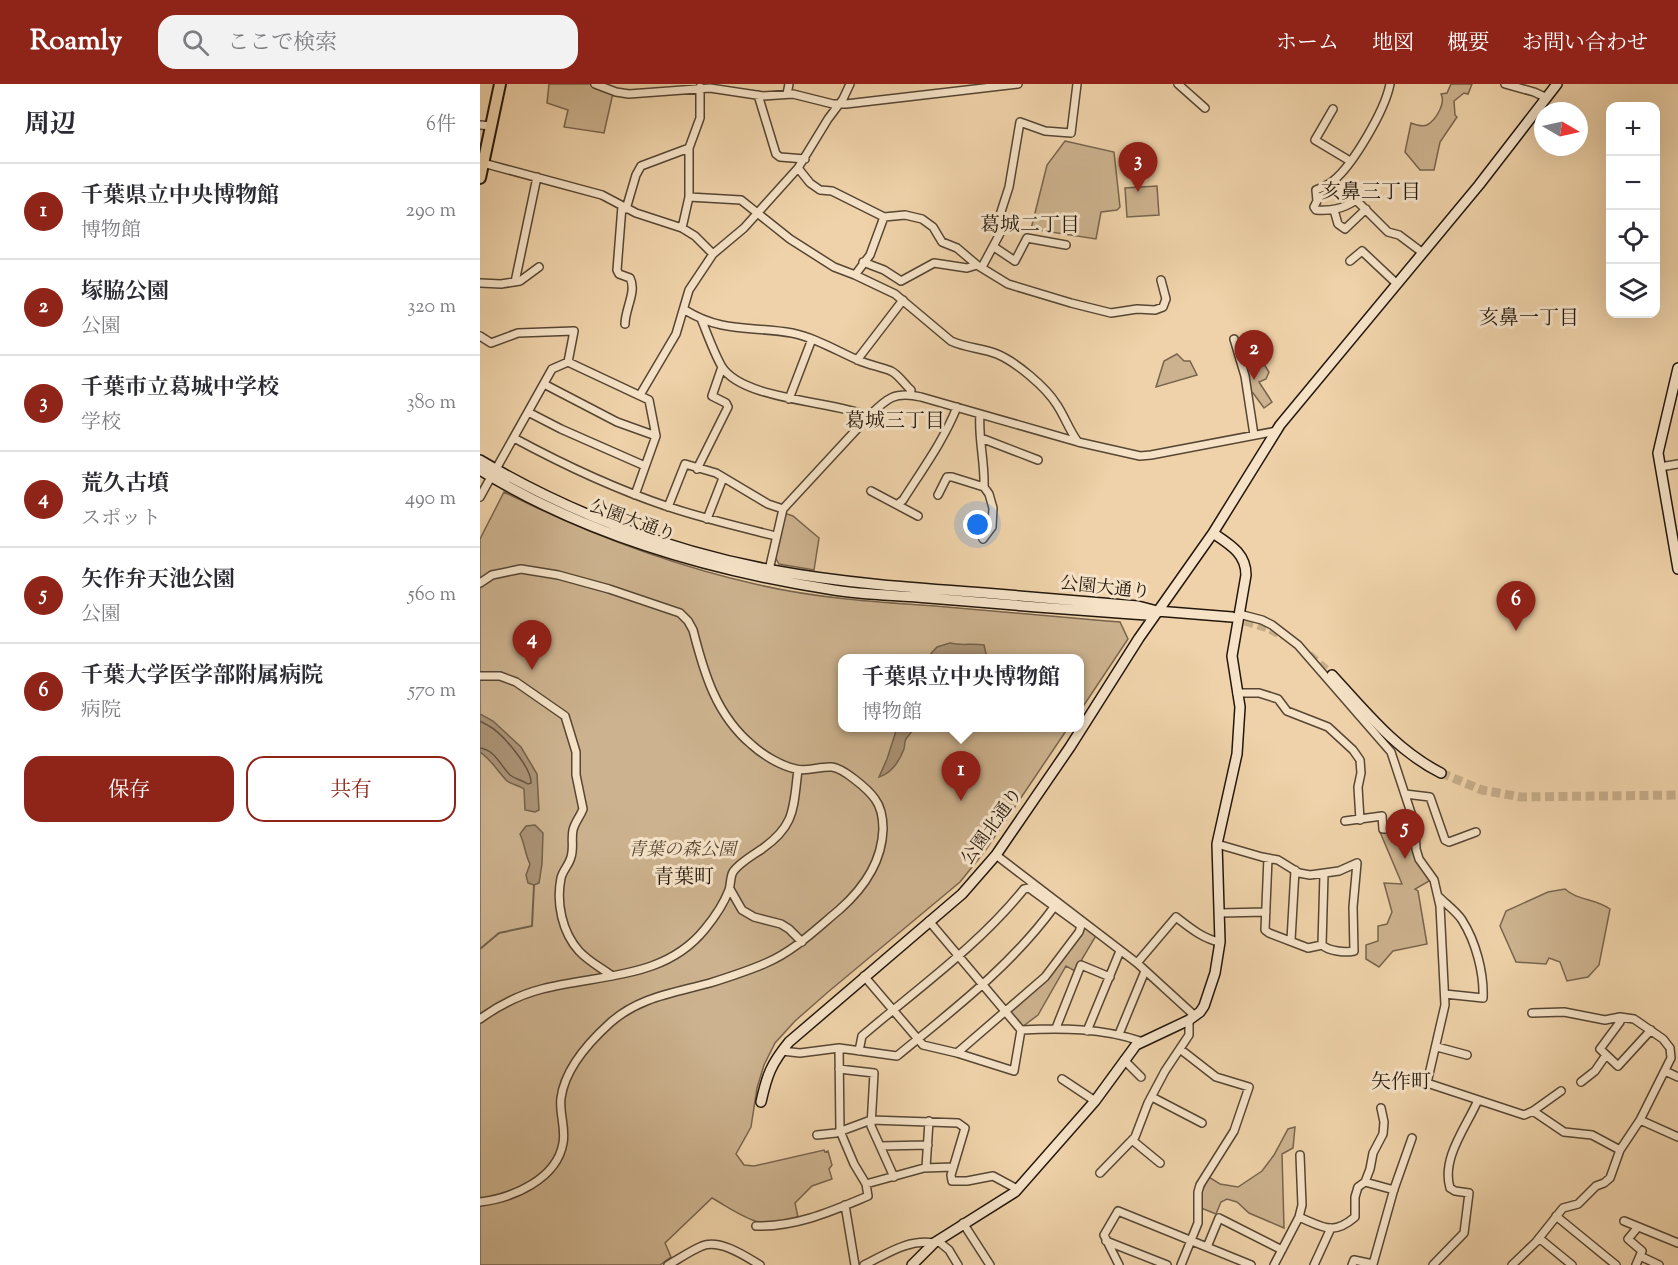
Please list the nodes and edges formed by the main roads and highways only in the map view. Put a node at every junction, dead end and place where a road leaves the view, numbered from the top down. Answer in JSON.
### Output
{"nodes":[{"id":1,"x":500,"y":84,"type":"edge"},
{"id":2,"x":486,"y":125,"type":"edge"},
{"id":3,"x":480,"y":178,"type":"edge"}],
"edges":[{"from":1,"to":2,"type":"main road"},
{"from":2,"to":3,"type":"main road"}]}
